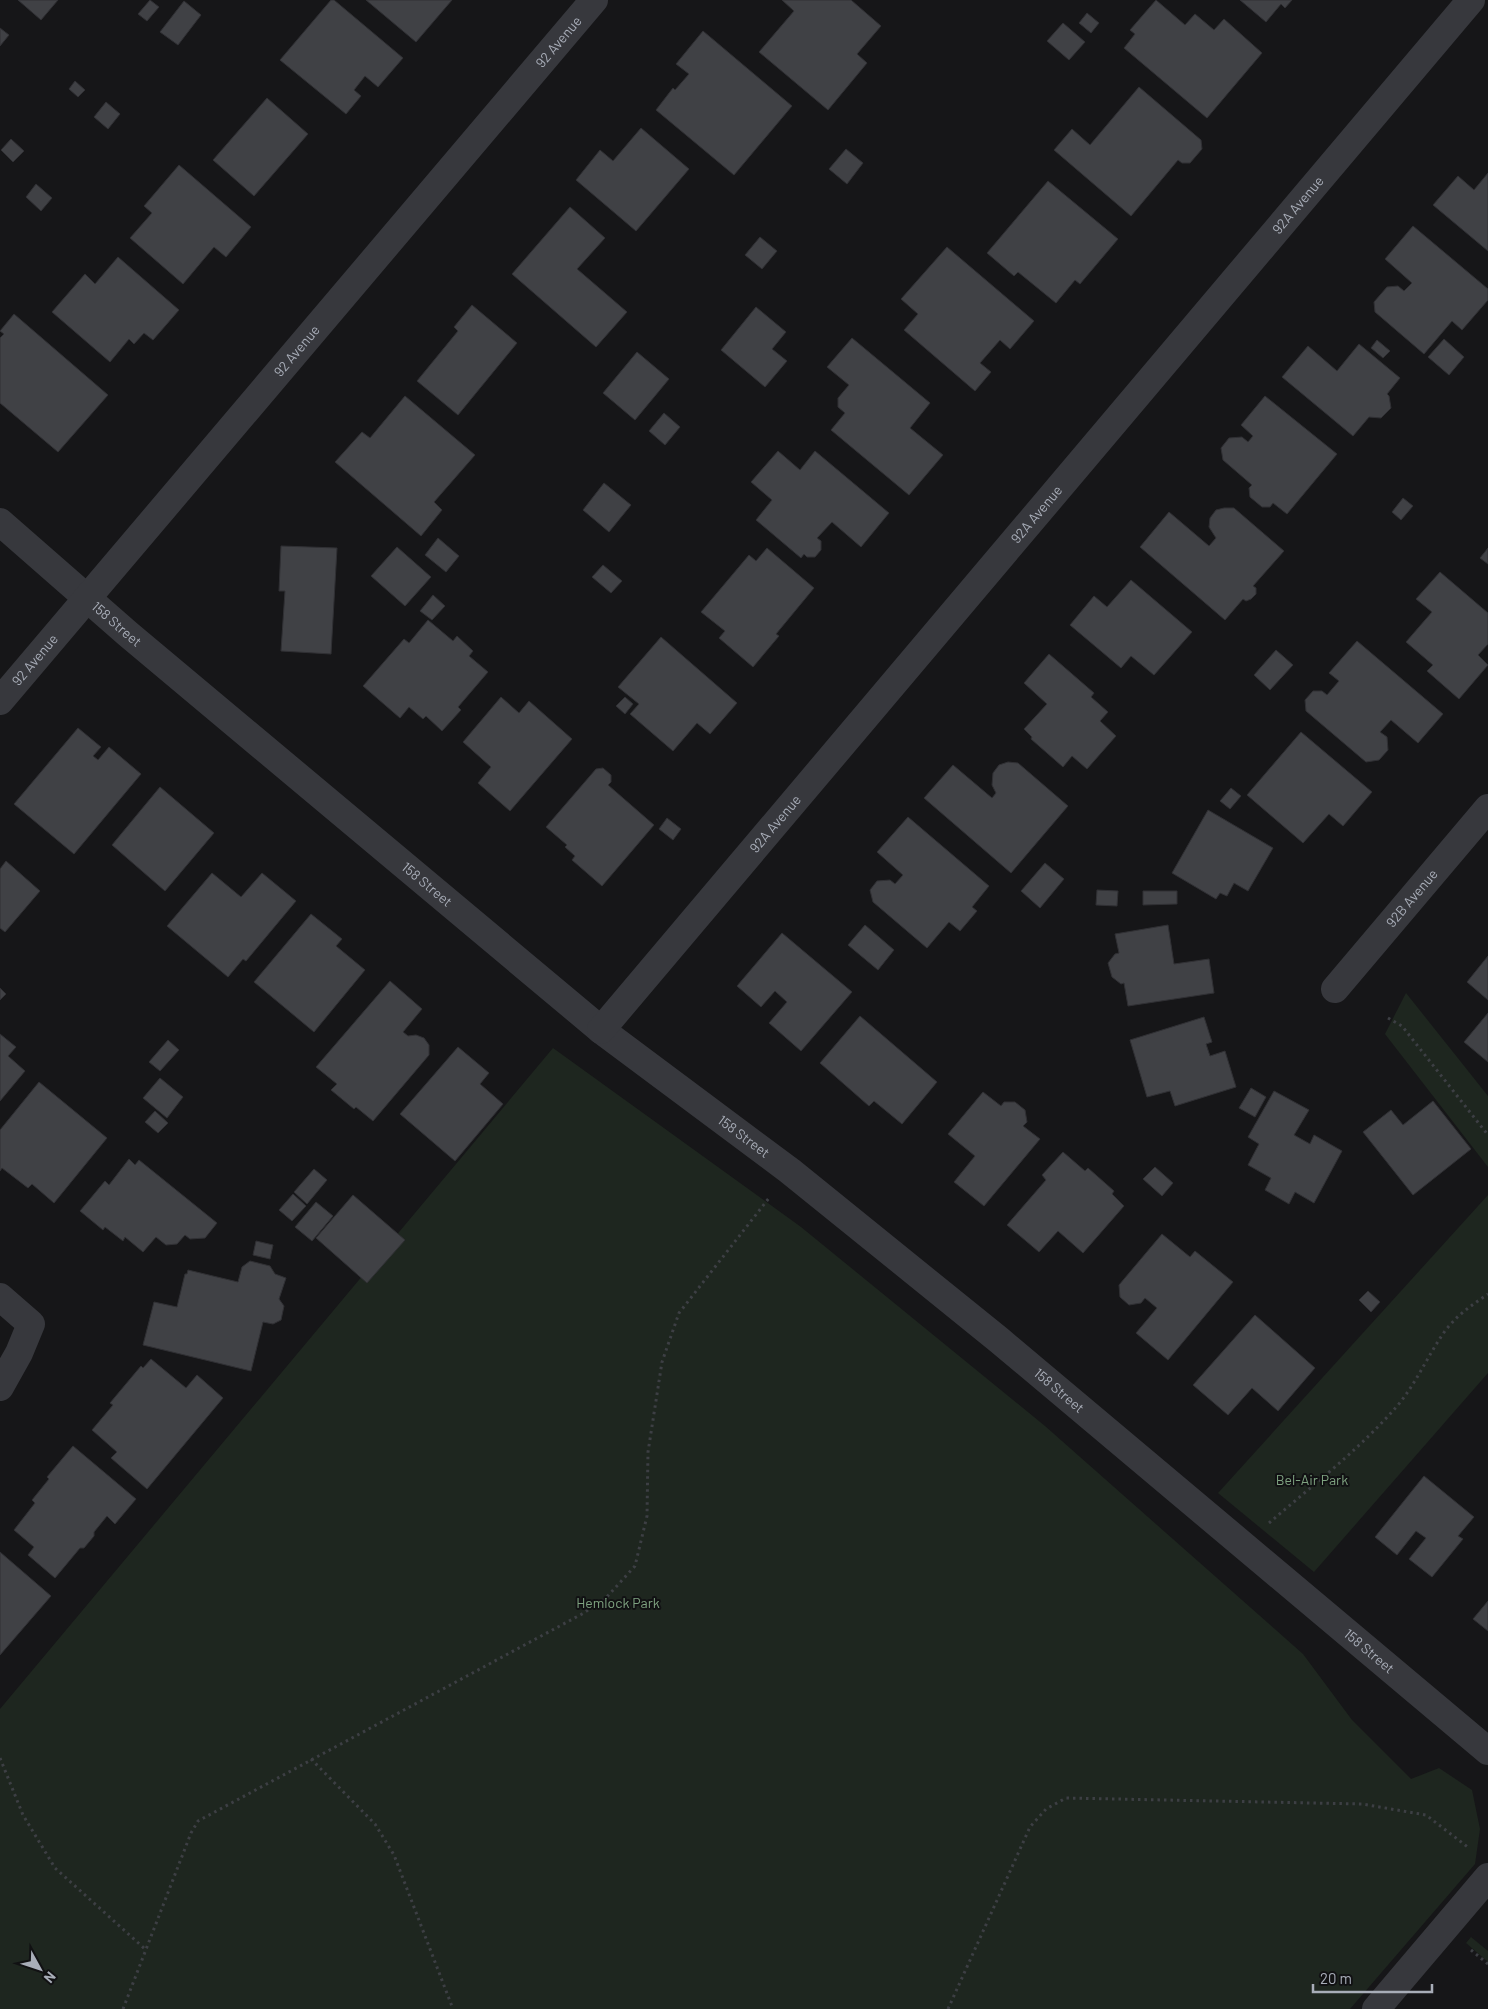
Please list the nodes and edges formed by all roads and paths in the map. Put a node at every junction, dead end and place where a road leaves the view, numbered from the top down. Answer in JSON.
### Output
{"nodes":[{"id":1,"x":594,"y":0,"type":"edge"},
{"id":2,"x":1471,"y":0,"type":"edge"},
{"id":3,"x":0,"y":522,"type":"edge"},
{"id":4,"x":89,"y":598,"type":"junction"},
{"id":5,"x":0,"y":702,"type":"edge"},
{"id":6,"x":1488,"y":808,"type":"edge"},
{"id":7,"x":1335,"y":989,"type":"dead end"},
{"id":8,"x":1388,"y":1018,"type":"dead end"},
{"id":9,"x":601,"y":1030,"type":"junction"},
{"id":10,"x":1488,"y":1135,"type":"edge"},
{"id":11,"x":771,"y":1195,"type":"dead end"},
{"id":12,"x":1488,"y":1294,"type":"edge"},
{"id":13,"x":0,"y":1297,"type":"edge"},
{"id":14,"x":0,"y":1387,"type":"edge"},
{"id":15,"x":1264,"y":1527,"type":"dead end"},
{"id":16,"x":1488,"y":1751,"type":"edge"},
{"id":17,"x":0,"y":1758,"type":"edge"},
{"id":18,"x":311,"y":1759,"type":"junction"},
{"id":19,"x":1470,"y":1848,"type":"dead end"},
{"id":20,"x":1488,"y":1877,"type":"edge"},
{"id":21,"x":1466,"y":1946,"type":"dead end"},
{"id":22,"x":145,"y":1949,"type":"junction"},
{"id":23,"x":1488,"y":1964,"type":"edge"},
{"id":24,"x":123,"y":2009,"type":"edge"},
{"id":25,"x":453,"y":2009,"type":"edge"},
{"id":26,"x":948,"y":2009,"type":"edge"},
{"id":27,"x":1376,"y":2009,"type":"edge"}],
"edges":[{"from":1,"to":4,"type":"street","name":"92 Avenue"},
{"from":2,"to":9,"type":"street","name":"92A Avenue"},
{"from":3,"to":4,"type":"street","name":"158 Street"},
{"from":4,"to":5,"type":"street","name":"92 Avenue"},
{"from":4,"to":9,"type":"street","name":"158 Street"},
{"from":6,"to":7,"type":"street","name":"92B Avenue"},
{"from":8,"to":10,"type":"path"},
{"from":9,"to":16,"type":"street","name":"158 Street"},
{"from":11,"to":18,"type":"path"},
{"from":12,"to":15,"type":"path"},
{"from":13,"to":14,"type":"street"},
{"from":17,"to":22,"type":"path"},
{"from":18,"to":22,"type":"path"},
{"from":18,"to":25,"type":"path"},
{"from":19,"to":26,"type":"path"},
{"from":20,"to":27,"type":"street"},
{"from":21,"to":23,"type":"path"},
{"from":22,"to":24,"type":"path"}]}
